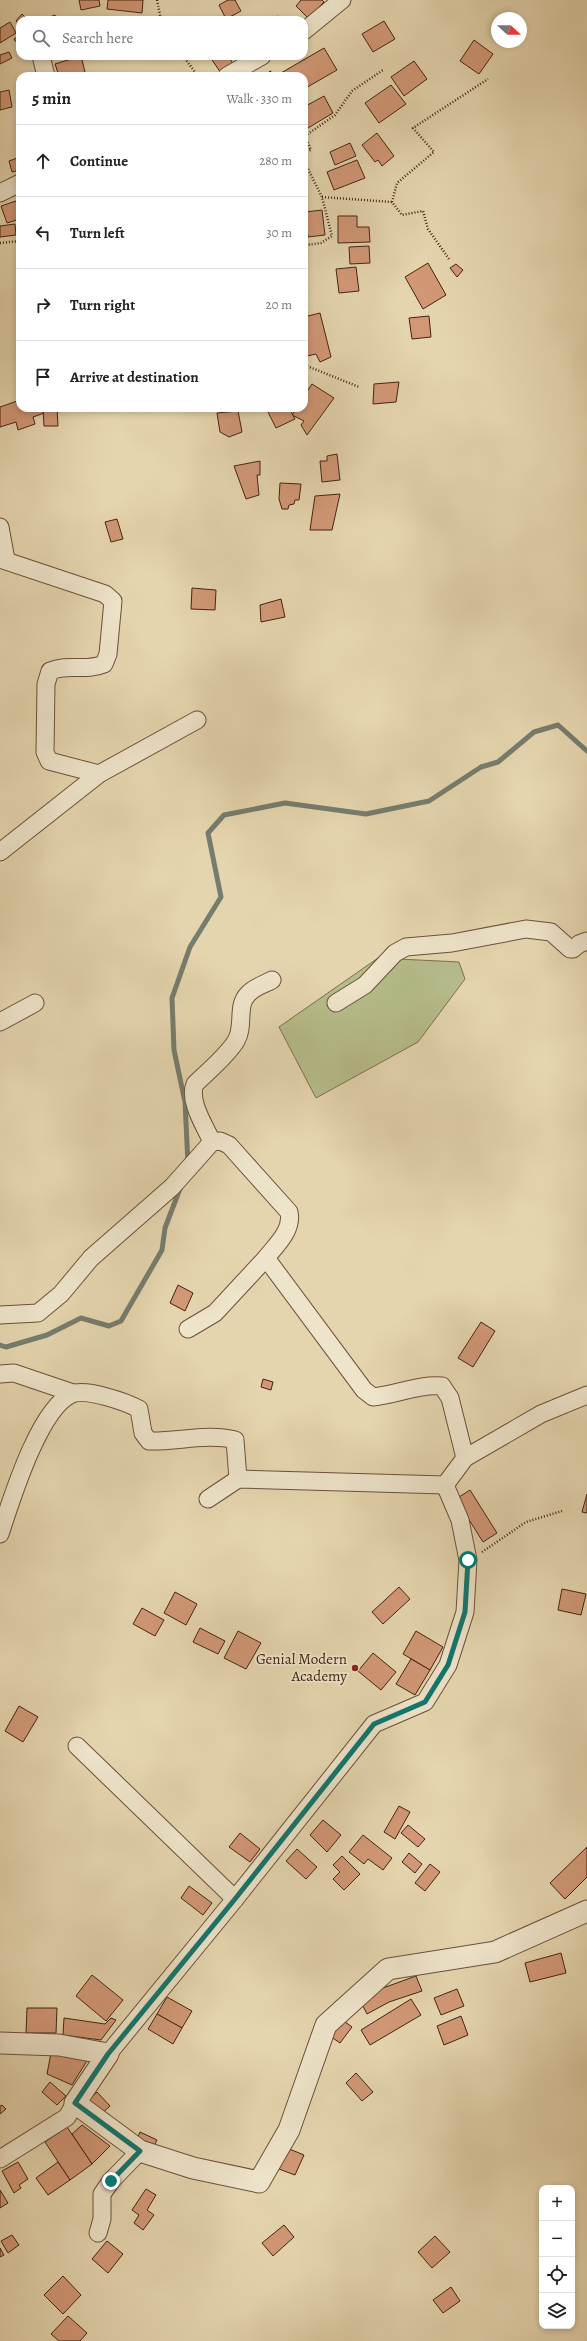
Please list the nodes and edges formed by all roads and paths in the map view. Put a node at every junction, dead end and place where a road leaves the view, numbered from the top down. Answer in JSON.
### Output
{"nodes":[{"id":1,"x":157,"y":0,"type":"edge"},
{"id":2,"x":342,"y":0,"type":"edge"},
{"id":3,"x":160,"y":16,"type":"edge"},
{"id":4,"x":308,"y":28,"type":"edge"},
{"id":5,"x":42,"y":60,"type":"edge"},
{"id":6,"x":187,"y":60,"type":"edge"},
{"id":7,"x":255,"y":60,"type":"edge"},
{"id":8,"x":383,"y":70,"type":"dead end"},
{"id":9,"x":45,"y":72,"type":"edge"},
{"id":10,"x":195,"y":72,"type":"edge"},
{"id":11,"x":234,"y":72,"type":"edge"},
{"id":12,"x":488,"y":79,"type":"dead end"},
{"id":13,"x":308,"y":133,"type":"edge"},
{"id":14,"x":308,"y":142,"type":"edge"},
{"id":15,"x":308,"y":151,"type":"edge"},
{"id":16,"x":308,"y":169,"type":"edge"},
{"id":17,"x":16,"y":185,"type":"edge"},
{"id":18,"x":0,"y":193,"type":"edge"},
{"id":19,"x":322,"y":197,"type":"junction"},
{"id":20,"x":392,"y":202,"type":"junction"},
{"id":21,"x":16,"y":241,"type":"edge"},
{"id":22,"x":0,"y":243,"type":"edge"},
{"id":23,"x":308,"y":245,"type":"edge"},
{"id":24,"x":449,"y":259,"type":"dead end"},
{"id":25,"x":308,"y":366,"type":"edge"},
{"id":26,"x":359,"y":387,"type":"dead end"},
{"id":27,"x":0,"y":527,"type":"edge"},
{"id":28,"x":3,"y":560,"type":"edge"},
{"id":29,"x":196,"y":720,"type":"dead end"},
{"id":30,"x":98,"y":774,"type":"junction"},
{"id":31,"x":0,"y":852,"type":"edge"},
{"id":32,"x":587,"y":941,"type":"edge"},
{"id":33,"x":272,"y":980,"type":"dead end"},
{"id":34,"x":35,"y":1003,"type":"dead end"},
{"id":35,"x":336,"y":1003,"type":"dead end"},
{"id":36,"x":0,"y":1022,"type":"edge"},
{"id":37,"x":212,"y":1142,"type":"junction"},
{"id":38,"x":266,"y":1258,"type":"junction"},
{"id":39,"x":0,"y":1315,"type":"edge"},
{"id":40,"x":188,"y":1329,"type":"dead end"},
{"id":41,"x":0,"y":1374,"type":"edge"},
{"id":42,"x":73,"y":1393,"type":"junction"},
{"id":43,"x":587,"y":1395,"type":"edge"},
{"id":44,"x":466,"y":1458,"type":"junction"},
{"id":45,"x":238,"y":1479,"type":"junction"},
{"id":46,"x":445,"y":1485,"type":"junction"},
{"id":47,"x":208,"y":1499,"type":"dead end"},
{"id":48,"x":562,"y":1511,"type":"dead end"},
{"id":49,"x":0,"y":1534,"type":"edge"},
{"id":50,"x":468,"y":1560,"type":"junction"},
{"id":51,"x":77,"y":1746,"type":"dead end"},
{"id":52,"x":235,"y":1899,"type":"junction"},
{"id":53,"x":587,"y":1910,"type":"edge"},
{"id":54,"x":0,"y":2044,"type":"edge"},
{"id":55,"x":108,"y":2054,"type":"junction"},
{"id":56,"x":75,"y":2103,"type":"junction"},
{"id":57,"x":140,"y":2151,"type":"junction"},
{"id":58,"x":0,"y":2160,"type":"edge"},
{"id":59,"x":98,"y":2233,"type":"dead end"}],
"edges":[{"from":1,"to":3,"type":"path"},
{"from":2,"to":4,"type":"street"},
{"from":5,"to":9,"type":"street"},
{"from":6,"to":10,"type":"path"},
{"from":7,"to":11,"type":"street"},
{"from":8,"to":13,"type":"path"},
{"from":12,"to":20,"type":"path"},
{"from":14,"to":15,"type":"path"},
{"from":16,"to":19,"type":"path"},
{"from":17,"to":18,"type":"street"},
{"from":19,"to":20,"type":"path"},
{"from":19,"to":23,"type":"path"},
{"from":20,"to":24,"type":"path"},
{"from":21,"to":22,"type":"path"},
{"from":25,"to":26,"type":"path"},
{"from":27,"to":28,"type":"street"},
{"from":28,"to":30,"type":"street"},
{"from":29,"to":30,"type":"street"},
{"from":30,"to":31,"type":"street"},
{"from":32,"to":35,"type":"street"},
{"from":33,"to":37,"type":"street"},
{"from":34,"to":36,"type":"street"},
{"from":37,"to":38,"type":"street"},
{"from":37,"to":39,"type":"street"},
{"from":38,"to":40,"type":"street"},
{"from":38,"to":44,"type":"street"},
{"from":41,"to":42,"type":"street"},
{"from":42,"to":45,"type":"street"},
{"from":42,"to":49,"type":"street"},
{"from":43,"to":44,"type":"street"},
{"from":44,"to":46,"type":"street"},
{"from":45,"to":46,"type":"street"},
{"from":45,"to":47,"type":"street"},
{"from":46,"to":50,"type":"street"},
{"from":48,"to":50,"type":"path"},
{"from":50,"to":52,"type":"street"},
{"from":51,"to":52,"type":"street"},
{"from":52,"to":55,"type":"street"},
{"from":53,"to":57,"type":"street"},
{"from":54,"to":55,"type":"street"},
{"from":55,"to":56,"type":"street"},
{"from":56,"to":57,"type":"street"},
{"from":56,"to":58,"type":"street"},
{"from":57,"to":59,"type":"street"}]}
